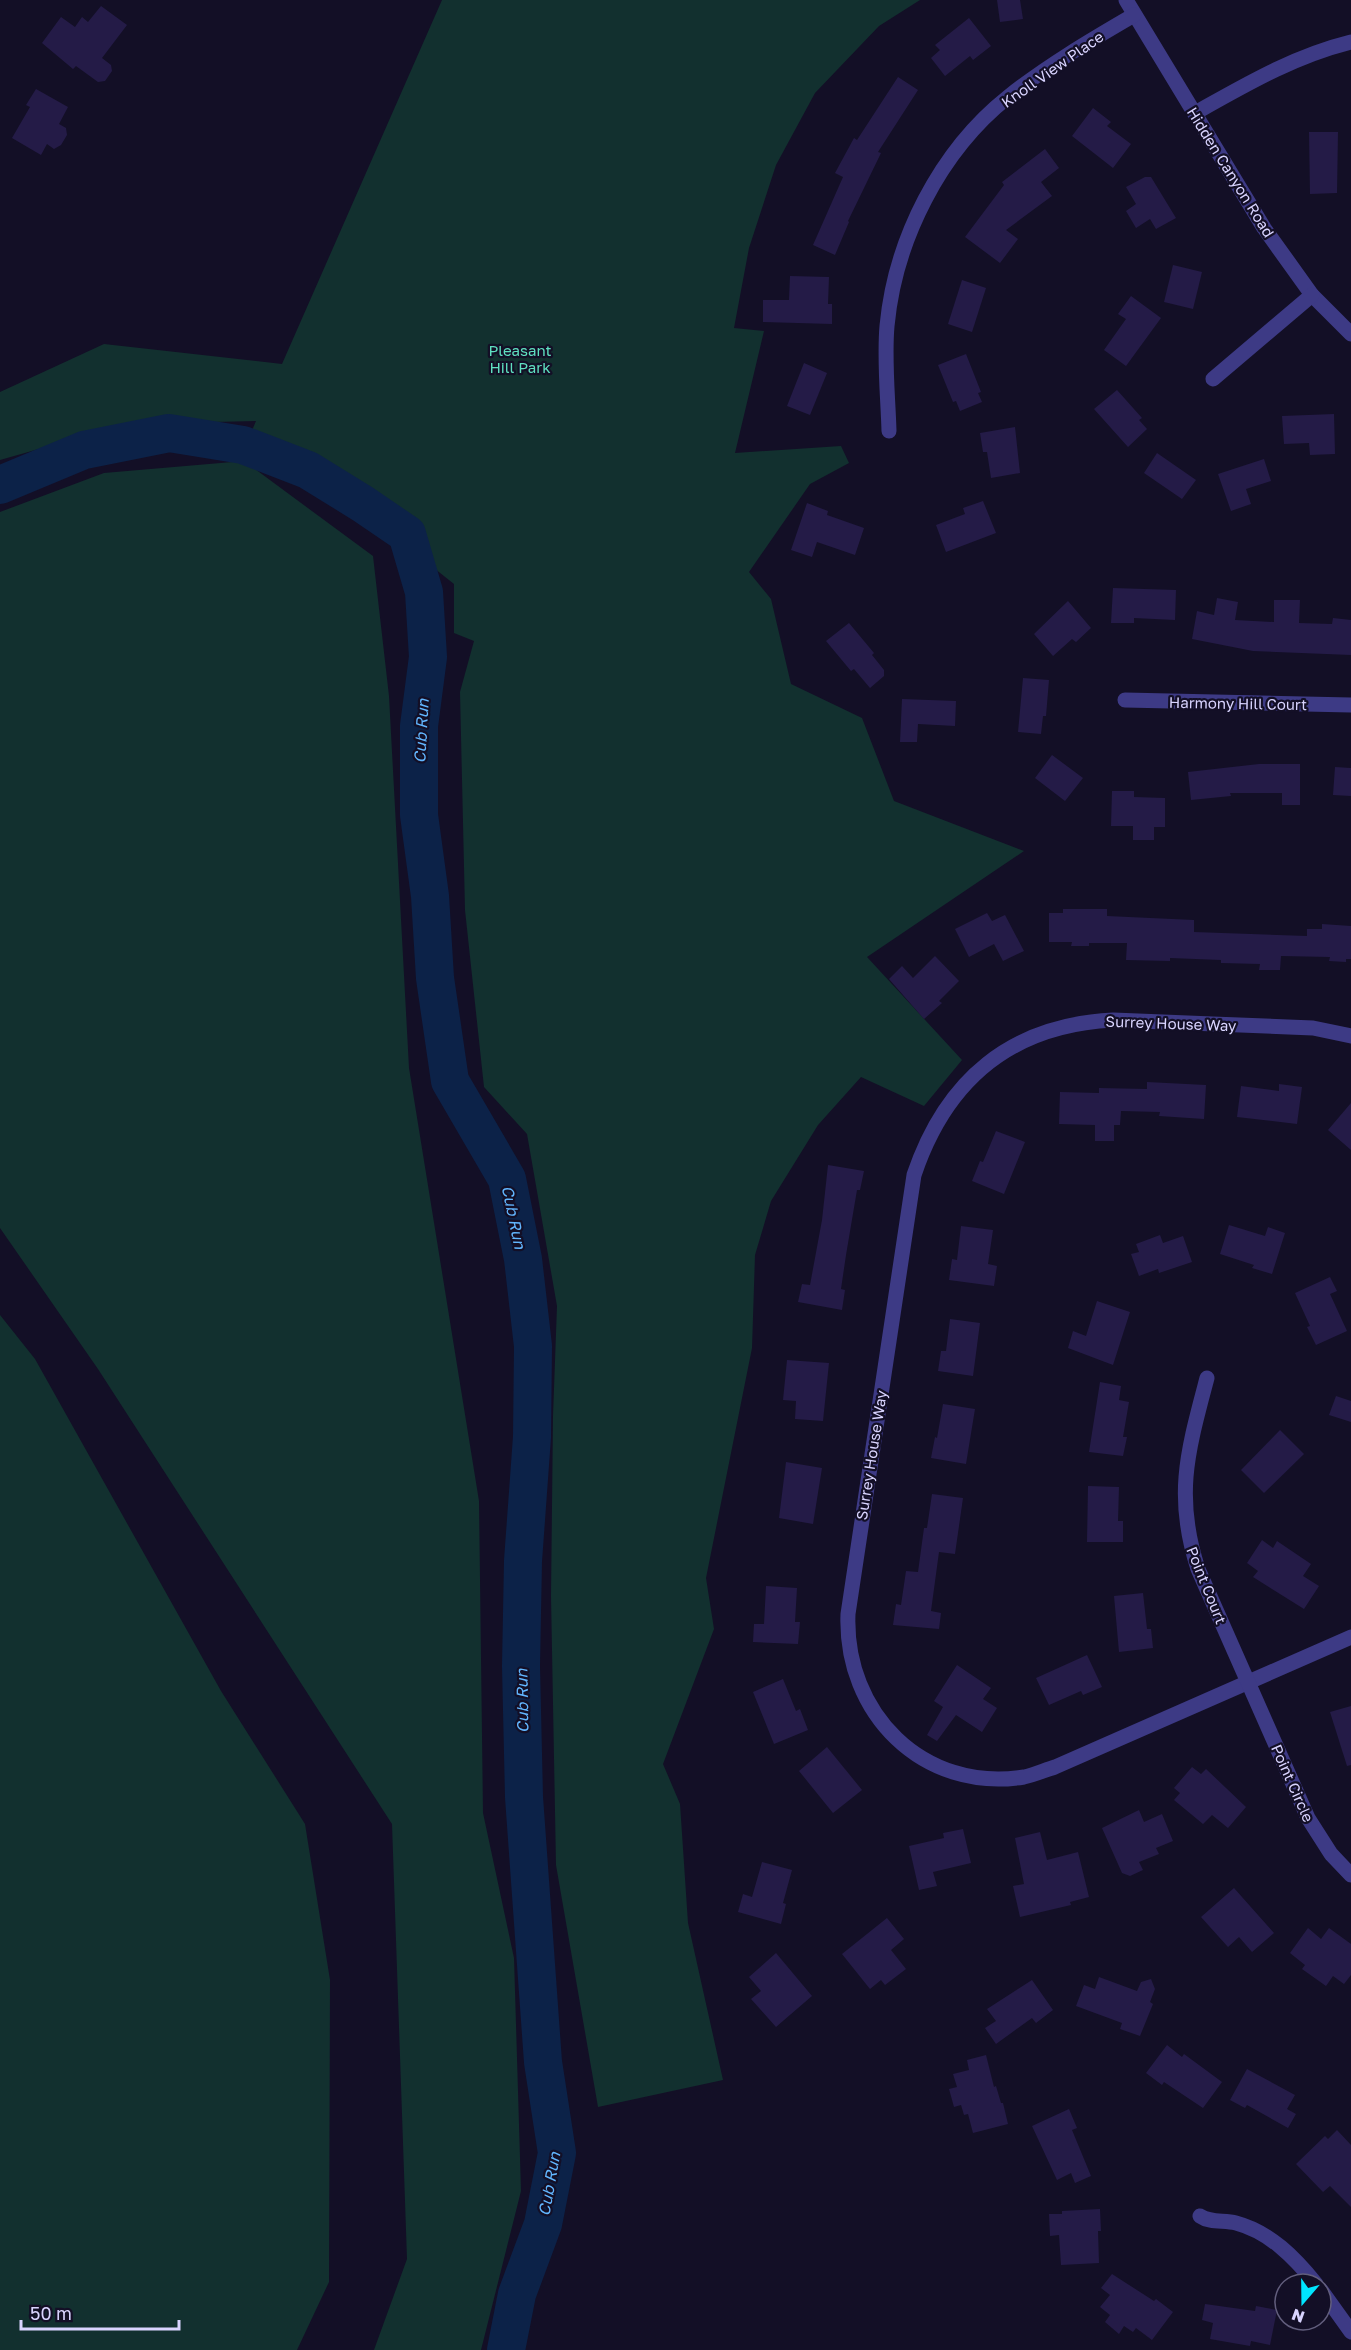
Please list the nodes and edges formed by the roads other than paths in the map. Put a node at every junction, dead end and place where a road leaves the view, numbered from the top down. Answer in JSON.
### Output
{"nodes":[{"id":1,"x":1126,"y":0,"type":"edge"},
{"id":2,"x":1134,"y":15,"type":"junction"},
{"id":3,"x":1351,"y":42,"type":"edge"},
{"id":4,"x":1195,"y":113,"type":"junction"},
{"id":5,"x":1312,"y":295,"type":"junction"},
{"id":6,"x":1351,"y":334,"type":"edge"},
{"id":7,"x":1213,"y":379,"type":"dead end"},
{"id":8,"x":889,"y":431,"type":"dead end"},
{"id":9,"x":1125,"y":700,"type":"dead end"},
{"id":10,"x":1351,"y":705,"type":"edge"},
{"id":11,"x":1351,"y":1036,"type":"edge"},
{"id":12,"x":1207,"y":1378,"type":"dead end"},
{"id":13,"x":1351,"y":1637,"type":"edge"},
{"id":14,"x":1248,"y":1683,"type":"junction"},
{"id":15,"x":1351,"y":1875,"type":"edge"},
{"id":16,"x":1200,"y":2217,"type":"dead end"},
{"id":17,"x":1305,"y":2272,"type":"edge"},
{"id":18,"x":1333,"y":2307,"type":"edge"},
{"id":19,"x":1351,"y":2332,"type":"edge"}],
"edges":[{"from":1,"to":2,"type":"street","name":"Hidden Canyon Road"},
{"from":2,"to":4,"type":"street","name":"Hidden Canyon Road"},
{"from":2,"to":8,"type":"street","name":"Knoll View Place"},
{"from":3,"to":4,"type":"street"},
{"from":4,"to":5,"type":"street","name":"Hidden Canyon Road"},
{"from":5,"to":6,"type":"street","name":"Hidden Canyon Road"},
{"from":5,"to":7,"type":"street"},
{"from":9,"to":10,"type":"street","name":"Harmony Hill Court"},
{"from":11,"to":14,"type":"street","name":"Surrey House Way"},
{"from":12,"to":14,"type":"street","name":"Point Court"},
{"from":13,"to":14,"type":"street","name":"Surrey House Way"},
{"from":14,"to":15,"type":"street","name":"Point Circle"},
{"from":16,"to":17,"type":"street"},
{"from":18,"to":19,"type":"street"}]}
